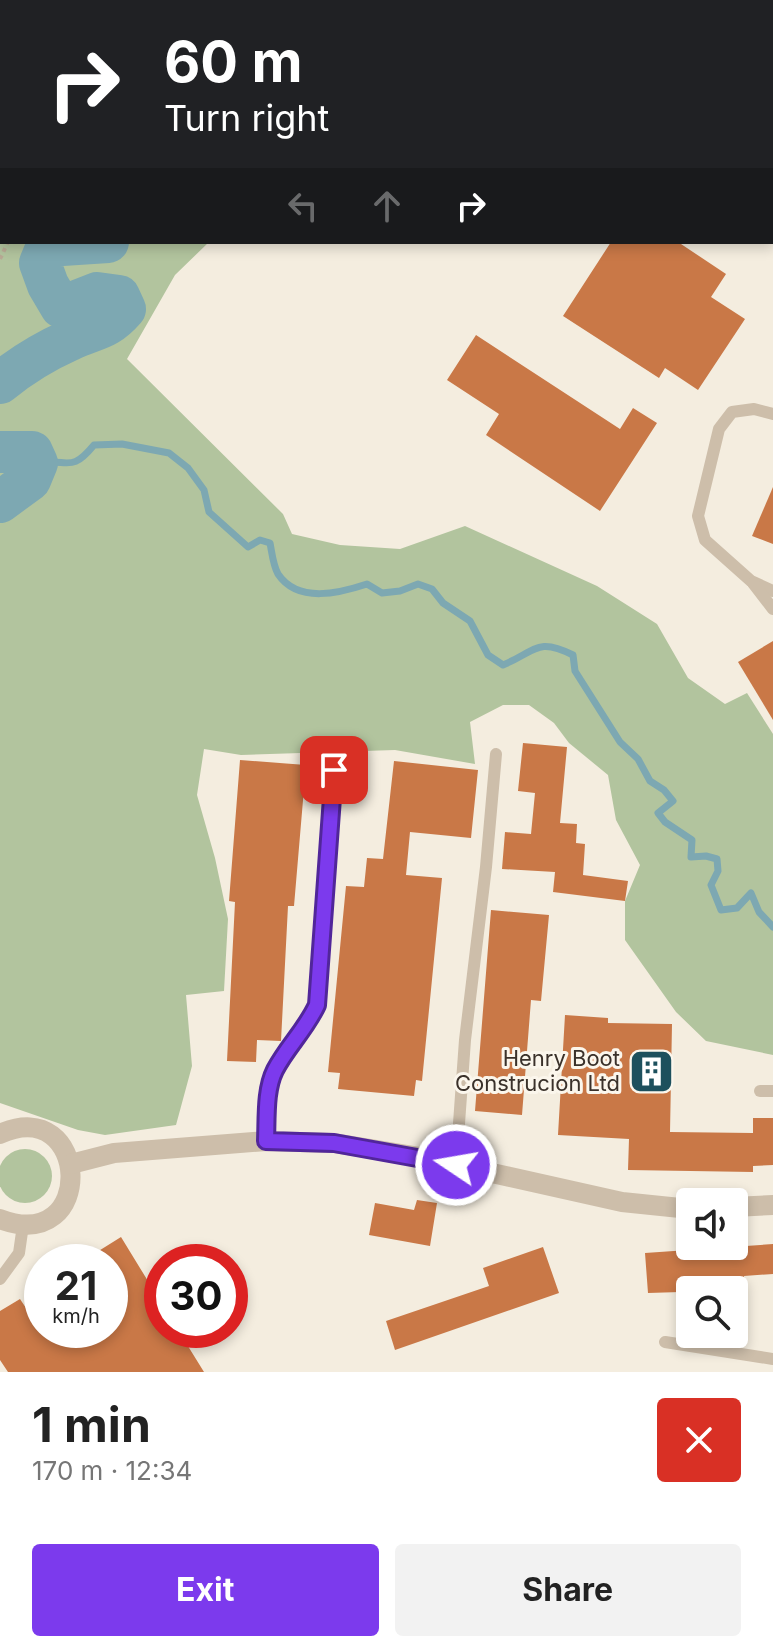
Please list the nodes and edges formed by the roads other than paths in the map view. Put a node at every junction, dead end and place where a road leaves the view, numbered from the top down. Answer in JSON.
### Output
{"nodes":[{"id":1,"x":773,"y":414,"type":"edge"},
{"id":2,"x":751,"y":581,"type":"junction"},
{"id":3,"x":773,"y":591,"type":"edge"},
{"id":4,"x":773,"y":609,"type":"edge"},
{"id":5,"x":496,"y":754,"type":"dead end"},
{"id":6,"x":334,"y":770,"type":"dead end"},
{"id":7,"x":0,"y":1134,"type":"edge"},
{"id":8,"x":266,"y":1141,"type":"junction"},
{"id":9,"x":71,"y":1164,"type":"junction"},
{"id":10,"x":456,"y":1165,"type":"junction"},
{"id":11,"x":773,"y":1205,"type":"edge"},
{"id":12,"x":748,"y":1206,"type":"edge"},
{"id":13,"x":676,"y":1208,"type":"edge"},
{"id":14,"x":0,"y":1219,"type":"edge"},
{"id":15,"x":23,"y":1225,"type":"junction"},
{"id":16,"x":0,"y":1279,"type":"edge"},
{"id":17,"x":665,"y":1342,"type":"dead end"},
{"id":18,"x":773,"y":1359,"type":"edge"}],
"edges":[{"from":1,"to":2,"type":"lane"},
{"from":2,"to":3,"type":"lane"},
{"from":2,"to":4,"type":"lane"},
{"from":5,"to":10,"type":"lane"},
{"from":6,"to":8,"type":"lane"},
{"from":7,"to":9,"type":"street"},
{"from":8,"to":9,"type":"street"},
{"from":8,"to":10,"type":"street"},
{"from":9,"to":15,"type":"street"},
{"from":10,"to":13,"type":"street"},
{"from":11,"to":12,"type":"street"},
{"from":14,"to":15,"type":"street"},
{"from":15,"to":16,"type":"lane"},
{"from":17,"to":18,"type":"lane"}]}
